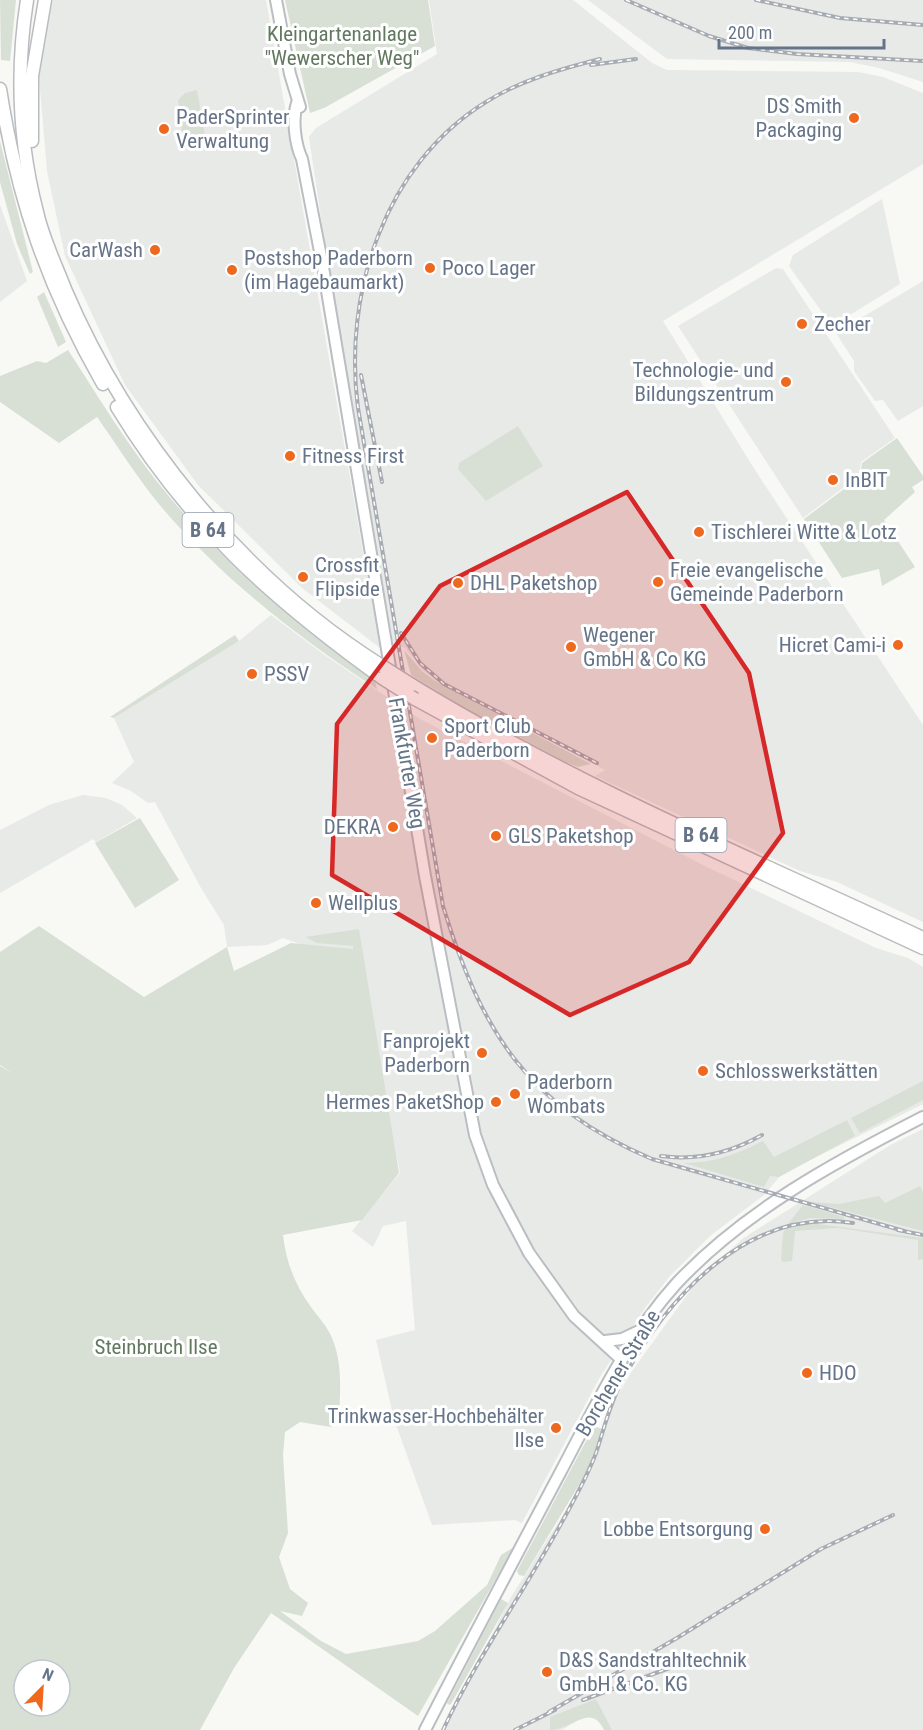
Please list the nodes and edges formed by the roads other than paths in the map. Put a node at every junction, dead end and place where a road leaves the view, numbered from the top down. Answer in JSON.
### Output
{"nodes":[{"id":1,"x":21,"y":0,"type":"edge"},
{"id":2,"x":27,"y":0,"type":"edge"},
{"id":3,"x":45,"y":0,"type":"edge"},
{"id":4,"x":276,"y":0,"type":"edge"},
{"id":5,"x":0,"y":89,"type":"edge"},
{"id":6,"x":53,"y":271,"type":"junction"},
{"id":7,"x":382,"y":672,"type":"junction"},
{"id":8,"x":576,"y":782,"type":"junction"},
{"id":9,"x":897,"y":936,"type":"junction"},
{"id":10,"x":923,"y":938,"type":"edge"},
{"id":11,"x":923,"y":948,"type":"edge"},
{"id":12,"x":923,"y":958,"type":"edge"},
{"id":13,"x":923,"y":1117,"type":"edge"},
{"id":14,"x":641,"y":1330,"type":"junction"},
{"id":15,"x":595,"y":1335,"type":"junction"},
{"id":16,"x":605,"y":1341,"type":"junction"},
{"id":17,"x":624,"y":1357,"type":"junction"},
{"id":18,"x":425,"y":1730,"type":"edge"}],
"edges":[{"from":1,"to":6,"type":"highway","number":"B 64"},
{"from":2,"to":6,"type":"highway","number":"B 64"},
{"from":3,"to":6,"type":"highway","number":"B 64"},
{"from":4,"to":15,"type":"main road","name":"Frankfurter Weg"},
{"from":5,"to":6,"type":"highway","number":"B 64"},
{"from":6,"to":7,"type":"highway","number":"B 64"},
{"from":7,"to":8,"type":"highway","number":"B 64","bridge":true},
{"from":7,"to":8,"type":"highway","number":"B 64","bridge":true},
{"from":8,"to":9,"type":"highway","number":"B 64"},
{"from":8,"to":10,"type":"highway","number":"B 64"},
{"from":9,"to":11,"type":"highway","number":"B 64"},
{"from":9,"to":12,"type":"highway"},
{"from":13,"to":14,"type":"main road","name":"Borchener Straße"},
{"from":14,"to":16,"type":"main road"},
{"from":14,"to":17,"type":"main road","name":"Borchener Straße"},
{"from":15,"to":16,"type":"main road","name":"Frankfurter Weg"},
{"from":15,"to":17,"type":"main road","name":"Frankfurter Weg"},
{"from":16,"to":17,"type":"main road","name":"Frankfurter Weg"},
{"from":17,"to":18,"type":"main road","name":"Borchener Straße"}]}
